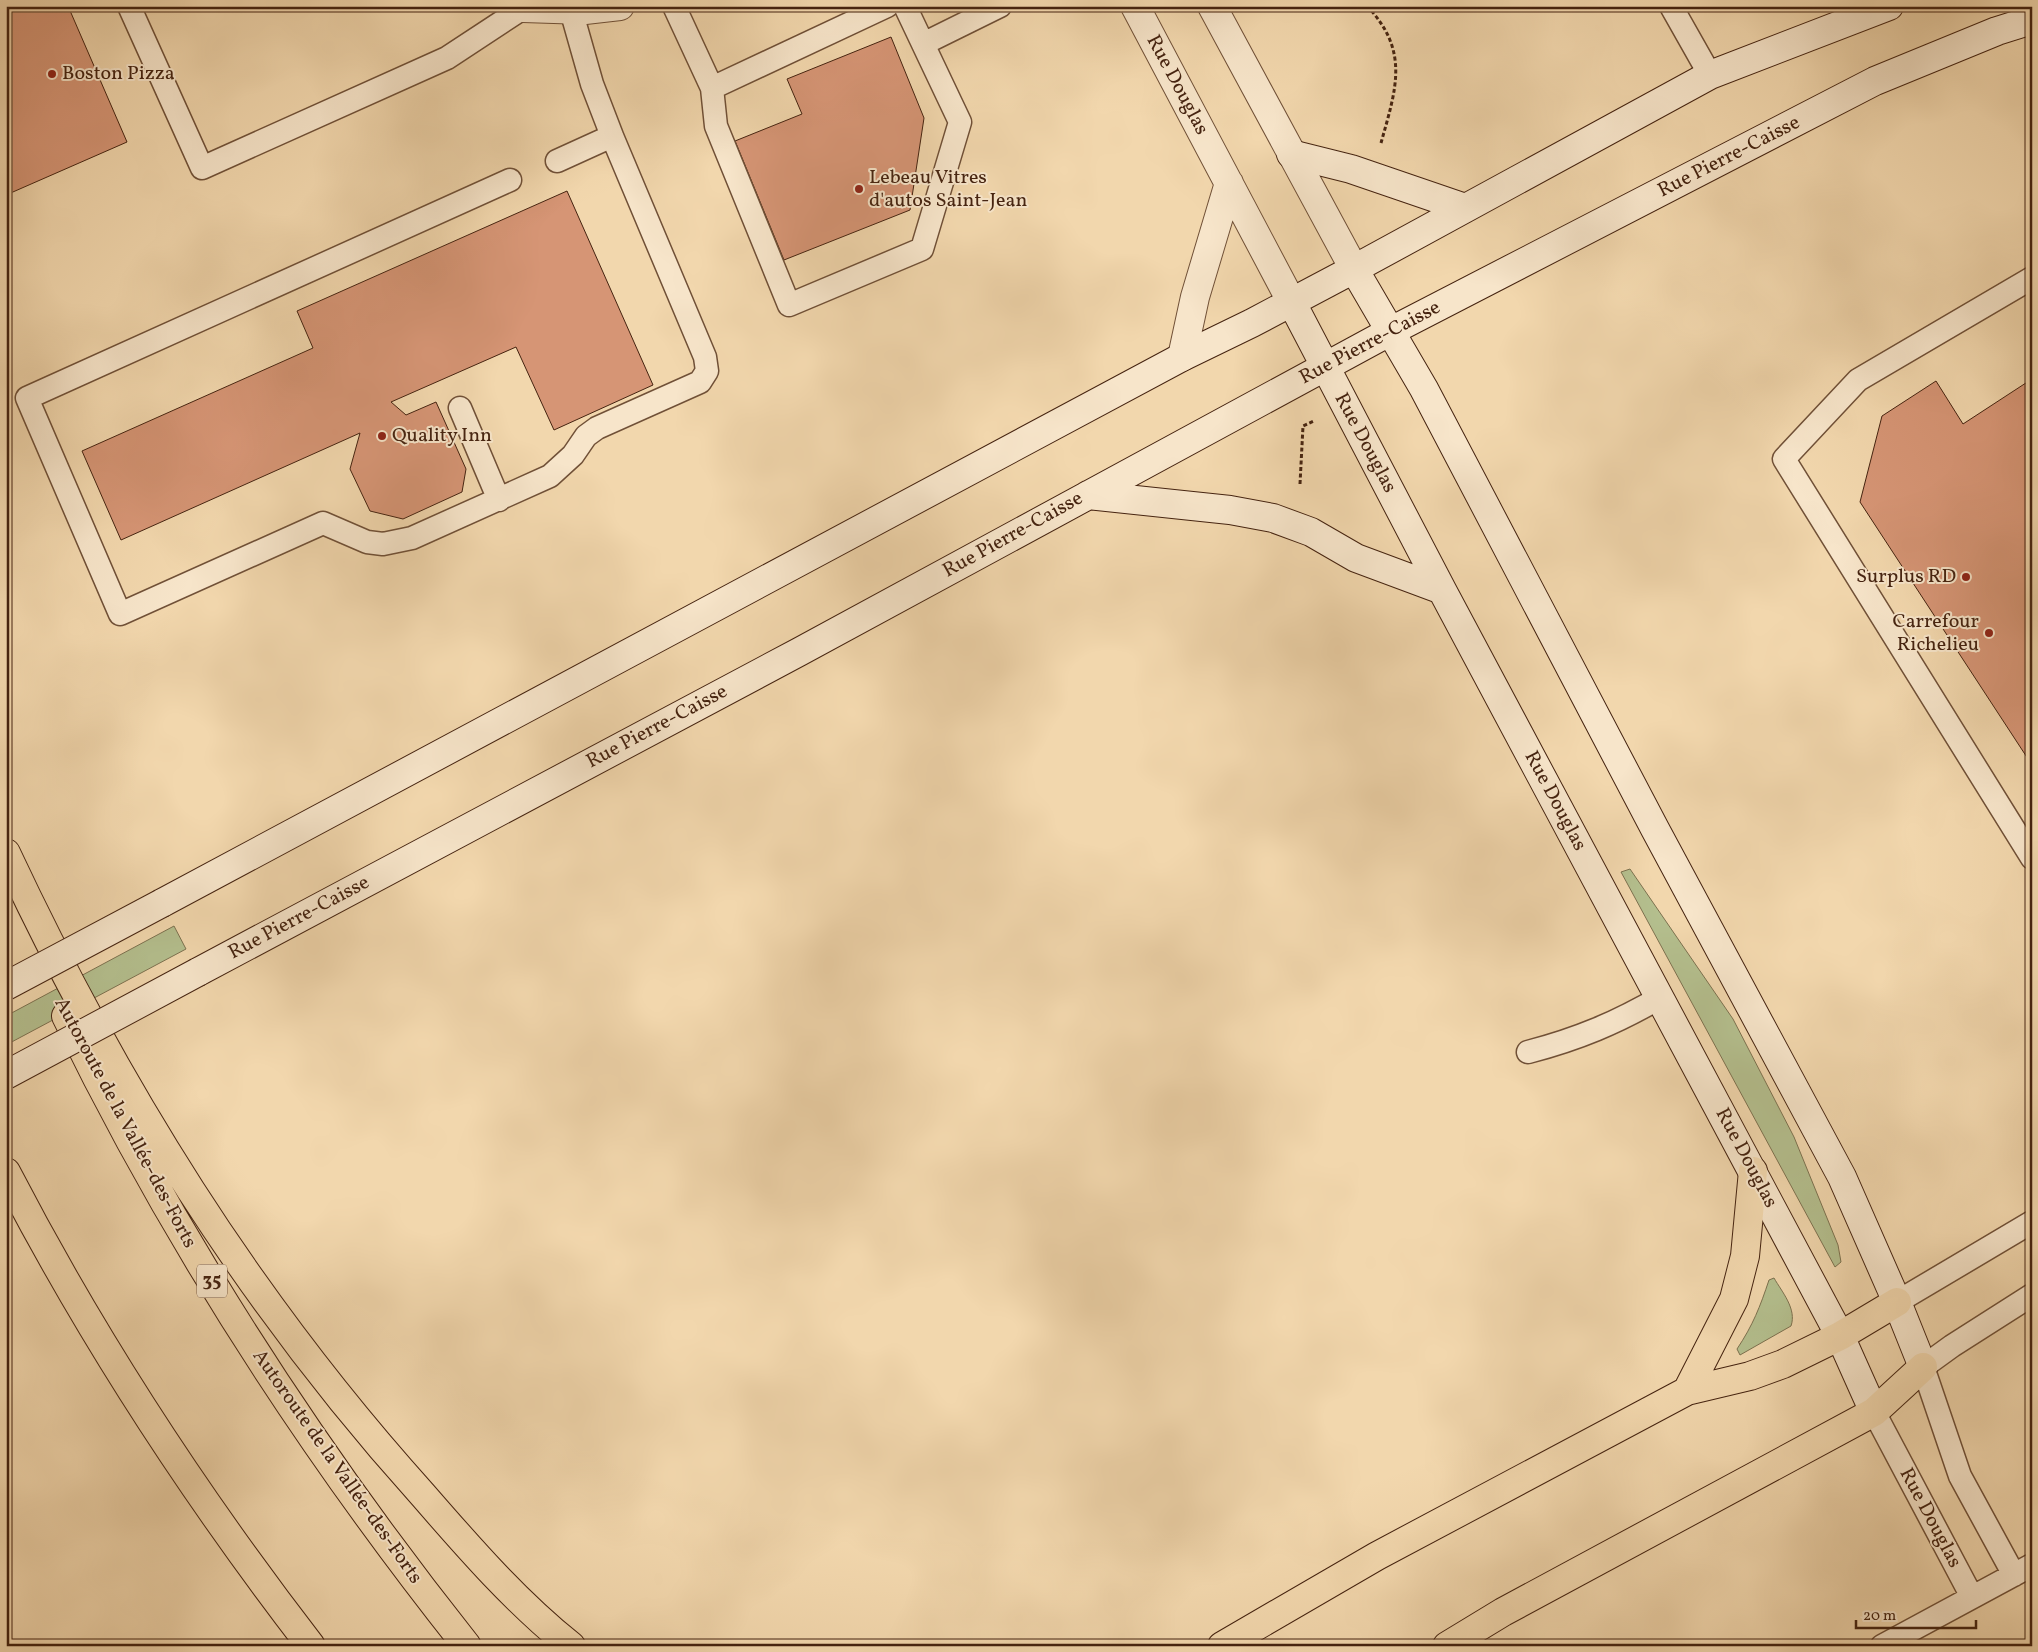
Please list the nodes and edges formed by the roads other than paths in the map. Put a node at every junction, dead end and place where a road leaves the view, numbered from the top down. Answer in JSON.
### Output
{"nodes":[{"id":1,"x":130,"y":6,"type":"edge"},
{"id":2,"x":620,"y":6,"type":"edge"},
{"id":3,"x":674,"y":6,"type":"edge"},
{"id":4,"x":887,"y":6,"type":"edge"},
{"id":5,"x":905,"y":6,"type":"edge"},
{"id":6,"x":1000,"y":6,"type":"edge"},
{"id":7,"x":1135,"y":6,"type":"edge"},
{"id":8,"x":1212,"y":6,"type":"edge"},
{"id":9,"x":1671,"y":6,"type":"edge"},
{"id":10,"x":1889,"y":6,"type":"edge"},
{"id":11,"x":520,"y":7,"type":"edge"},
{"id":12,"x":571,"y":10,"type":"junction"},
{"id":13,"x":2032,"y":20,"type":"edge"},
{"id":14,"x":923,"y":44,"type":"junction"},
{"id":15,"x":1710,"y":75,"type":"junction"},
{"id":16,"x":712,"y":88,"type":"junction"},
{"id":17,"x":612,"y":136,"type":"junction"},
{"id":18,"x":1291,"y":154,"type":"junction"},
{"id":19,"x":556,"y":160,"type":"dead end"},
{"id":20,"x":510,"y":180,"type":"dead end"},
{"id":21,"x":1230,"y":183,"type":"junction"},
{"id":22,"x":1465,"y":208,"type":"junction"},
{"id":23,"x":1354,"y":269,"type":"junction"},
{"id":24,"x":2032,"y":278,"type":"edge"},
{"id":25,"x":1291,"y":301,"type":"junction"},
{"id":26,"x":1391,"y":331,"type":"junction"},
{"id":27,"x":1182,"y":357,"type":"junction"},
{"id":28,"x":1325,"y":367,"type":"junction"},
{"id":29,"x":460,"y":408,"type":"dead end"},
{"id":30,"x":1088,"y":495,"type":"junction"},
{"id":31,"x":500,"y":500,"type":"junction"},
{"id":32,"x":1442,"y":590,"type":"junction"},
{"id":33,"x":6,"y":853,"type":"edge"},
{"id":34,"x":2032,"y":858,"type":"edge"},
{"id":35,"x":6,"y":886,"type":"edge"},
{"id":36,"x":6,"y":986,"type":"edge"},
{"id":37,"x":1661,"y":997,"type":"junction"},
{"id":38,"x":1528,"y":1052,"type":"dead end"},
{"id":39,"x":6,"y":1075,"type":"edge"},
{"id":40,"x":1753,"y":1171,"type":"junction"},
{"id":41,"x":6,"y":1172,"type":"edge"},
{"id":42,"x":2032,"y":1222,"type":"edge"},
{"id":43,"x":2032,"y":1295,"type":"edge"},
{"id":44,"x":1898,"y":1302,"type":"junction"},
{"id":45,"x":1840,"y":1336,"type":"junction"},
{"id":46,"x":1923,"y":1367,"type":"junction"},
{"id":47,"x":1687,"y":1391,"type":"junction"},
{"id":48,"x":1874,"y":1412,"type":"junction"},
{"id":49,"x":2023,"y":1570,"type":"edge"},
{"id":50,"x":1972,"y":1597,"type":"junction"},
{"id":51,"x":311,"y":1646,"type":"edge"},
{"id":52,"x":467,"y":1646,"type":"edge"},
{"id":53,"x":571,"y":1646,"type":"edge"},
{"id":54,"x":1222,"y":1646,"type":"edge"},
{"id":55,"x":1447,"y":1646,"type":"edge"},
{"id":56,"x":1882,"y":1646,"type":"edge"}],
"edges":[{"from":1,"to":11,"type":"lane"},
{"from":2,"to":12,"type":"main road"},
{"from":3,"to":16,"type":"lane"},
{"from":4,"to":16,"type":"lane"},
{"from":5,"to":14,"type":"lane"},
{"from":6,"to":14,"type":"lane"},
{"from":7,"to":21,"type":"main road","name":"Rue Douglas"},
{"from":8,"to":18,"type":"main road"},
{"from":9,"to":15,"type":"lane"},
{"from":10,"to":15,"type":"main road"},
{"from":11,"to":12,"type":"main road"},
{"from":12,"to":17,"type":"lane"},
{"from":13,"to":26,"type":"main road","name":"Rue Pierre-Caisse"},
{"from":14,"to":16,"type":"lane"},
{"from":15,"to":22,"type":"main road"},
{"from":17,"to":19,"type":"lane"},
{"from":17,"to":31,"type":"lane"},
{"from":18,"to":22,"type":"main road"},
{"from":18,"to":23,"type":"main road"},
{"from":20,"to":31,"type":"lane"},
{"from":21,"to":25,"type":"main road","name":"Rue Douglas"},
{"from":21,"to":27,"type":"main road"},
{"from":22,"to":23,"type":"main road"},
{"from":23,"to":25,"type":"main road"},
{"from":23,"to":26,"type":"main road"},
{"from":24,"to":34,"type":"lane"},
{"from":25,"to":27,"type":"main road"},
{"from":25,"to":28,"type":"main road","name":"Rue Douglas"},
{"from":26,"to":28,"type":"main road","name":"Rue Pierre-Caisse"},
{"from":26,"to":44,"type":"main road"},
{"from":27,"to":36,"type":"main road","bridge":true},
{"from":28,"to":30,"type":"main road","name":"Rue Pierre-Caisse"},
{"from":28,"to":32,"type":"main road","name":"Rue Douglas"},
{"from":29,"to":31,"type":"lane"},
{"from":30,"to":32,"type":"main road"},
{"from":30,"to":39,"type":"main road","name":"Rue Pierre-Caisse","bridge":true},
{"from":32,"to":37,"type":"main road","name":"Rue Douglas"},
{"from":33,"to":53,"type":"highway"},
{"from":35,"to":52,"type":"highway","name":"Autoroute de la Vallée-des-Forts","number":"35"},
{"from":37,"to":38,"type":"lane"},
{"from":37,"to":40,"type":"main road","name":"Rue Douglas"},
{"from":40,"to":45,"type":"main road","name":"Rue Douglas"},
{"from":40,"to":47,"type":"highway"},
{"from":41,"to":51,"type":"highway"},
{"from":42,"to":44,"type":"lane"},
{"from":43,"to":46,"type":"lane"},
{"from":44,"to":45,"type":"highway"},
{"from":44,"to":46,"type":"main road"},
{"from":45,"to":47,"type":"highway"},
{"from":45,"to":48,"type":"main road","name":"Rue Douglas"},
{"from":46,"to":48,"type":"highway"},
{"from":46,"to":49,"type":"lane"},
{"from":47,"to":54,"type":"highway"},
{"from":48,"to":50,"type":"lane","name":"Rue Douglas"},
{"from":48,"to":55,"type":"highway"},
{"from":49,"to":50,"type":"lane"},
{"from":50,"to":56,"type":"lane"}]}
